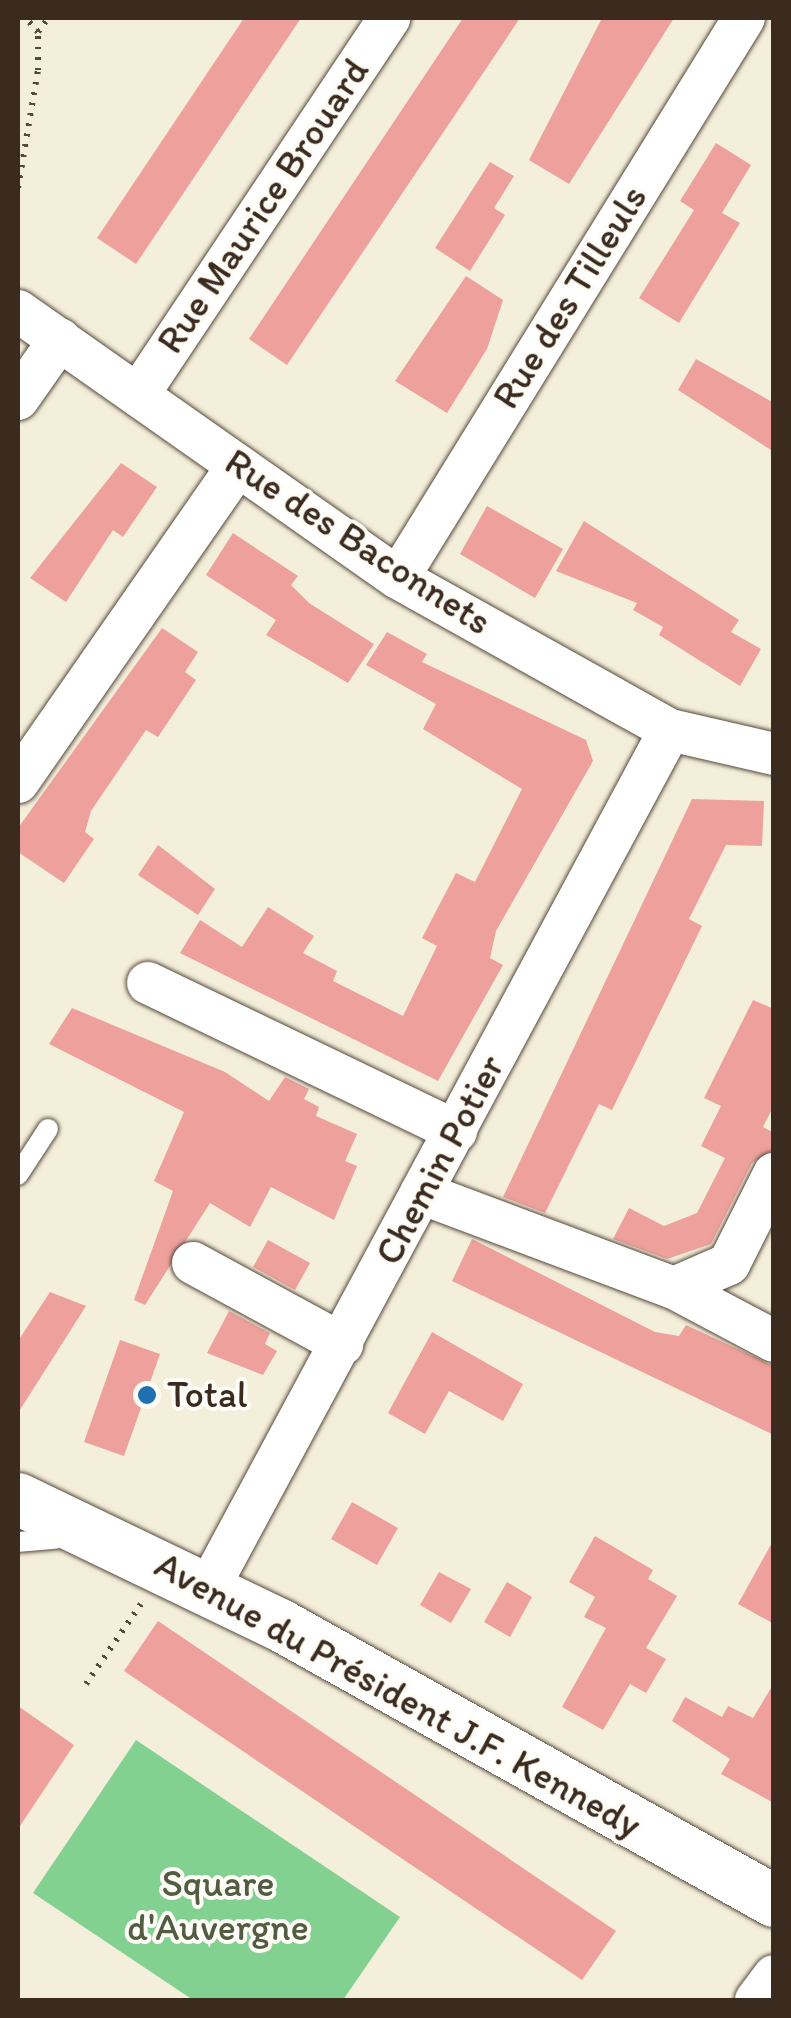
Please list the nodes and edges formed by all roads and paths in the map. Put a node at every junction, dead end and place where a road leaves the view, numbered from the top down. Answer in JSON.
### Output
{"nodes":[{"id":1,"x":26,"y":18,"type":"edge"},
{"id":2,"x":48,"y":18,"type":"edge"},
{"id":3,"x":389,"y":18,"type":"edge"},
{"id":4,"x":744,"y":18,"type":"edge"},
{"id":5,"x":38,"y":32,"type":"junction"},
{"id":6,"x":18,"y":188,"type":"edge"},
{"id":7,"x":18,"y":311,"type":"edge"},
{"id":8,"x":60,"y":338,"type":"junction"},
{"id":9,"x":138,"y":395,"type":"junction"},
{"id":10,"x":18,"y":399,"type":"edge"},
{"id":11,"x":238,"y":466,"type":"junction"},
{"id":12,"x":398,"y":578,"type":"junction"},
{"id":13,"x":670,"y":730,"type":"junction"},
{"id":14,"x":774,"y":754,"type":"edge"},
{"id":15,"x":18,"y":782,"type":"edge"},
{"id":16,"x":148,"y":983,"type":"dead end"},
{"id":17,"x":48,"y":1129,"type":"dead end"},
{"id":18,"x":456,"y":1131,"type":"junction"},
{"id":19,"x":774,"y":1174,"type":"edge"},
{"id":20,"x":18,"y":1176,"type":"edge"},
{"id":21,"x":421,"y":1193,"type":"junction"},
{"id":22,"x":192,"y":1264,"type":"dead end"},
{"id":23,"x":674,"y":1288,"type":"junction"},
{"id":24,"x":774,"y":1340,"type":"edge"},
{"id":25,"x":342,"y":1344,"type":"junction"},
{"id":26,"x":18,"y":1499,"type":"edge"},
{"id":27,"x":56,"y":1539,"type":"dead end"},
{"id":28,"x":18,"y":1542,"type":"edge"},
{"id":29,"x":208,"y":1589,"type":"junction"},
{"id":30,"x":147,"y":1595,"type":"dead end"},
{"id":31,"x":86,"y":1684,"type":"dead end"},
{"id":32,"x":774,"y":1901,"type":"edge"},
{"id":33,"x":774,"y":1976,"type":"edge"},
{"id":34,"x":756,"y":2000,"type":"edge"}],
"edges":[{"from":1,"to":5,"type":"path"},
{"from":2,"to":5,"type":"path"},
{"from":3,"to":9,"type":"street","name":"Rue Maurice Brouard"},
{"from":4,"to":12,"type":"street","name":"Rue des Tilleuls"},
{"from":5,"to":6,"type":"path"},
{"from":7,"to":8,"type":"street","name":"Rue des Baconnets"},
{"from":8,"to":9,"type":"street","name":"Rue des Baconnets"},
{"from":8,"to":10,"type":"street"},
{"from":9,"to":11,"type":"street","name":"Rue des Baconnets"},
{"from":11,"to":12,"type":"street","name":"Rue des Baconnets"},
{"from":11,"to":15,"type":"street"},
{"from":12,"to":13,"type":"street","name":"Rue des Baconnets"},
{"from":13,"to":14,"type":"street","name":"Rue des Baconnets"},
{"from":13,"to":18,"type":"street","name":"Chemin Potier"},
{"from":16,"to":18,"type":"street"},
{"from":17,"to":20,"type":"lane"},
{"from":18,"to":21,"type":"street","name":"Chemin Potier"},
{"from":19,"to":23,"type":"street"},
{"from":21,"to":23,"type":"street"},
{"from":21,"to":25,"type":"street","name":"Chemin Potier"},
{"from":22,"to":25,"type":"street"},
{"from":23,"to":24,"type":"street"},
{"from":25,"to":29,"type":"street","name":"Chemin Potier"},
{"from":26,"to":29,"type":"street","name":"Avenue du Président J.F. Kennedy"},
{"from":27,"to":28,"type":"lane"},
{"from":29,"to":32,"type":"street","name":"Avenue du Président J.F. Kennedy"},
{"from":30,"to":31,"type":"path"},
{"from":33,"to":34,"type":"street"}]}
